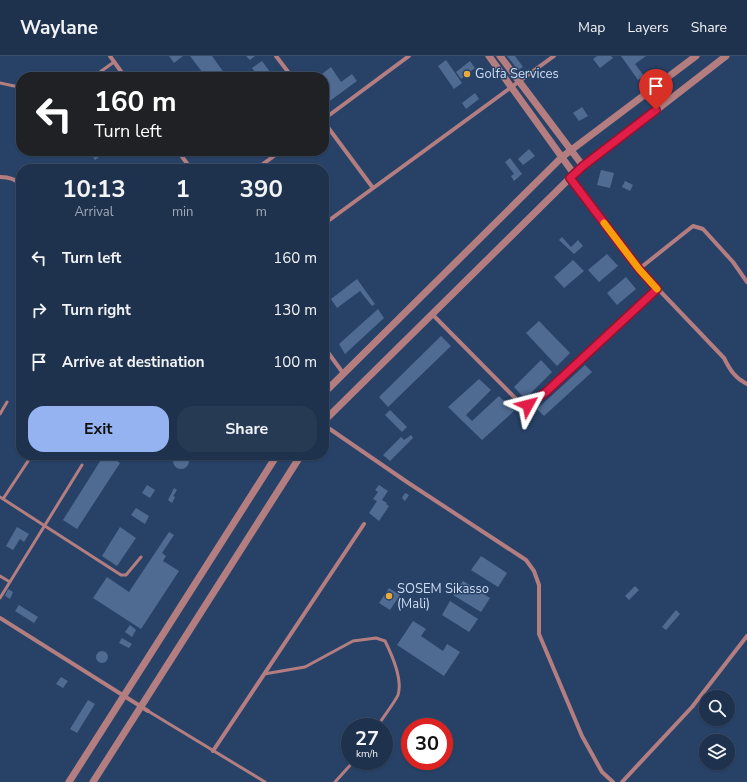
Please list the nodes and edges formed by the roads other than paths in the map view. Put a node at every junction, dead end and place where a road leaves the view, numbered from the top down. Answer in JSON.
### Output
{"nodes":[{"id":1,"x":110,"y":56,"type":"edge"},
{"id":2,"x":276,"y":56,"type":"edge"},
{"id":3,"x":409,"y":56,"type":"edge"},
{"id":4,"x":489,"y":56,"type":"edge"},
{"id":5,"x":500,"y":56,"type":"edge"},
{"id":6,"x":554,"y":56,"type":"edge"},
{"id":7,"x":696,"y":56,"type":"edge"},
{"id":8,"x":726,"y":56,"type":"edge"},
{"id":9,"x":114,"y":62,"type":"junction"},
{"id":10,"x":99,"y":72,"type":"edge"},
{"id":11,"x":121,"y":72,"type":"edge"},
{"id":12,"x":288,"y":72,"type":"edge"},
{"id":13,"x":519,"y":82,"type":"junction"},
{"id":14,"x":0,"y":83,"type":"edge"},
{"id":15,"x":16,"y":86,"type":"edge"},
{"id":16,"x":512,"y":87,"type":"junction"},
{"id":17,"x":329,"y":117,"type":"edge"},
{"id":18,"x":329,"y":128,"type":"edge"},
{"id":19,"x":570,"y":150,"type":"junction"},
{"id":20,"x":274,"y":156,"type":"edge"},
{"id":21,"x":562,"y":157,"type":"junction"},
{"id":22,"x":263,"y":164,"type":"edge"},
{"id":23,"x":583,"y":166,"type":"junction"},
{"id":24,"x":572,"y":176,"type":"junction"},
{"id":25,"x":0,"y":177,"type":"edge"},
{"id":26,"x":16,"y":180,"type":"edge"},
{"id":27,"x":373,"y":188,"type":"junction"},
{"id":28,"x":329,"y":220,"type":"edge"},
{"id":29,"x":639,"y":269,"type":"junction"},
{"id":30,"x":747,"y":282,"type":"edge"},
{"id":31,"x":657,"y":289,"type":"junction"},
{"id":32,"x":432,"y":314,"type":"junction"},
{"id":33,"x":329,"y":354,"type":"edge"},
{"id":34,"x":343,"y":373,"type":"junction"},
{"id":35,"x":747,"y":384,"type":"edge"},
{"id":36,"x":329,"y":388,"type":"edge"},
{"id":37,"x":7,"y":402,"type":"dead end"},
{"id":38,"x":0,"y":414,"type":"edge"},
{"id":39,"x":329,"y":416,"type":"edge"},
{"id":40,"x":329,"y":428,"type":"edge"},
{"id":41,"x":28,"y":460,"type":"edge"},
{"id":42,"x":274,"y":460,"type":"edge"},
{"id":43,"x":298,"y":460,"type":"edge"},
{"id":44,"x":82,"y":465,"type":"dead end"},
{"id":45,"x":1,"y":498,"type":"edge"},
{"id":46,"x":364,"y":524,"type":"dead end"},
{"id":47,"x":45,"y":526,"type":"junction"},
{"id":48,"x":141,"y":557,"type":"dead end"},
{"id":49,"x":0,"y":576,"type":"edge"},
{"id":50,"x":10,"y":582,"type":"junction"},
{"id":51,"x":0,"y":598,"type":"edge"},
{"id":52,"x":0,"y":618,"type":"edge"},
{"id":53,"x":747,"y":636,"type":"edge"},
{"id":54,"x":264,"y":674,"type":"junction"},
{"id":55,"x":123,"y":695,"type":"junction"},
{"id":56,"x":141,"y":706,"type":"junction"},
{"id":57,"x":148,"y":711,"type":"joint"},
{"id":58,"x":382,"y":718,"type":"edge"},
{"id":59,"x":213,"y":751,"type":"junction"},
{"id":60,"x":347,"y":770,"type":"edge"},
{"id":61,"x":69,"y":782,"type":"edge"},
{"id":62,"x":93,"y":782,"type":"edge"},
{"id":63,"x":265,"y":782,"type":"edge"},
{"id":64,"x":335,"y":782,"type":"edge"},
{"id":65,"x":613,"y":782,"type":"edge"},
{"id":66,"x":622,"y":782,"type":"edge"}],
"edges":[{"from":1,"to":9,"type":"street"},
{"from":2,"to":12,"type":"street"},
{"from":3,"to":17,"type":"street"},
{"from":4,"to":16,"type":"street"},
{"from":5,"to":13,"type":"street"},
{"from":6,"to":13,"type":"street"},
{"from":7,"to":19,"type":"street"},
{"from":8,"to":23,"type":"street"},
{"from":9,"to":10,"type":"lane"},
{"from":9,"to":11,"type":"street"},
{"from":13,"to":16,"type":"street"},
{"from":13,"to":19,"type":"street"},
{"from":14,"to":15,"type":"lane"},
{"from":16,"to":21,"type":"street"},
{"from":16,"to":27,"type":"street"},
{"from":18,"to":27,"type":"street"},
{"from":19,"to":21,"type":"street"},
{"from":19,"to":23,"type":"street"},
{"from":20,"to":22,"type":"street"},
{"from":21,"to":24,"type":"street"},
{"from":21,"to":34,"type":"street"},
{"from":23,"to":24,"type":"street"},
{"from":24,"to":29,"type":"street"},
{"from":24,"to":32,"type":"street"},
{"from":25,"to":26,"type":"street"},
{"from":27,"to":28,"type":"street"},
{"from":29,"to":30,"type":"street"},
{"from":29,"to":31,"type":"street"},
{"from":31,"to":32,"type":"street"},
{"from":31,"to":35,"type":"street"},
{"from":32,"to":39,"type":"street"},
{"from":33,"to":34,"type":"street"},
{"from":34,"to":36,"type":"street"},
{"from":37,"to":38,"type":"lane"},
{"from":40,"to":65,"type":"street"},
{"from":41,"to":45,"type":"lane"},
{"from":42,"to":55,"type":"street"},
{"from":43,"to":56,"type":"street"},
{"from":44,"to":47,"type":"lane"},
{"from":45,"to":47,"type":"lane"},
{"from":46,"to":54,"type":"street"},
{"from":47,"to":48,"type":"lane"},
{"from":47,"to":50,"type":"lane"},
{"from":49,"to":50,"type":"lane"},
{"from":50,"to":51,"type":"lane"},
{"from":52,"to":55,"type":"street"},
{"from":53,"to":66,"type":"street"},
{"from":54,"to":58,"type":"lane"},
{"from":54,"to":59,"type":"street"},
{"from":55,"to":56,"type":"street"},
{"from":55,"to":61,"type":"street"},
{"from":56,"to":57,"type":"street"},
{"from":56,"to":62,"type":"street"},
{"from":57,"to":59,"type":"lane"},
{"from":59,"to":63,"type":"lane"},
{"from":60,"to":64,"type":"lane"}]}
